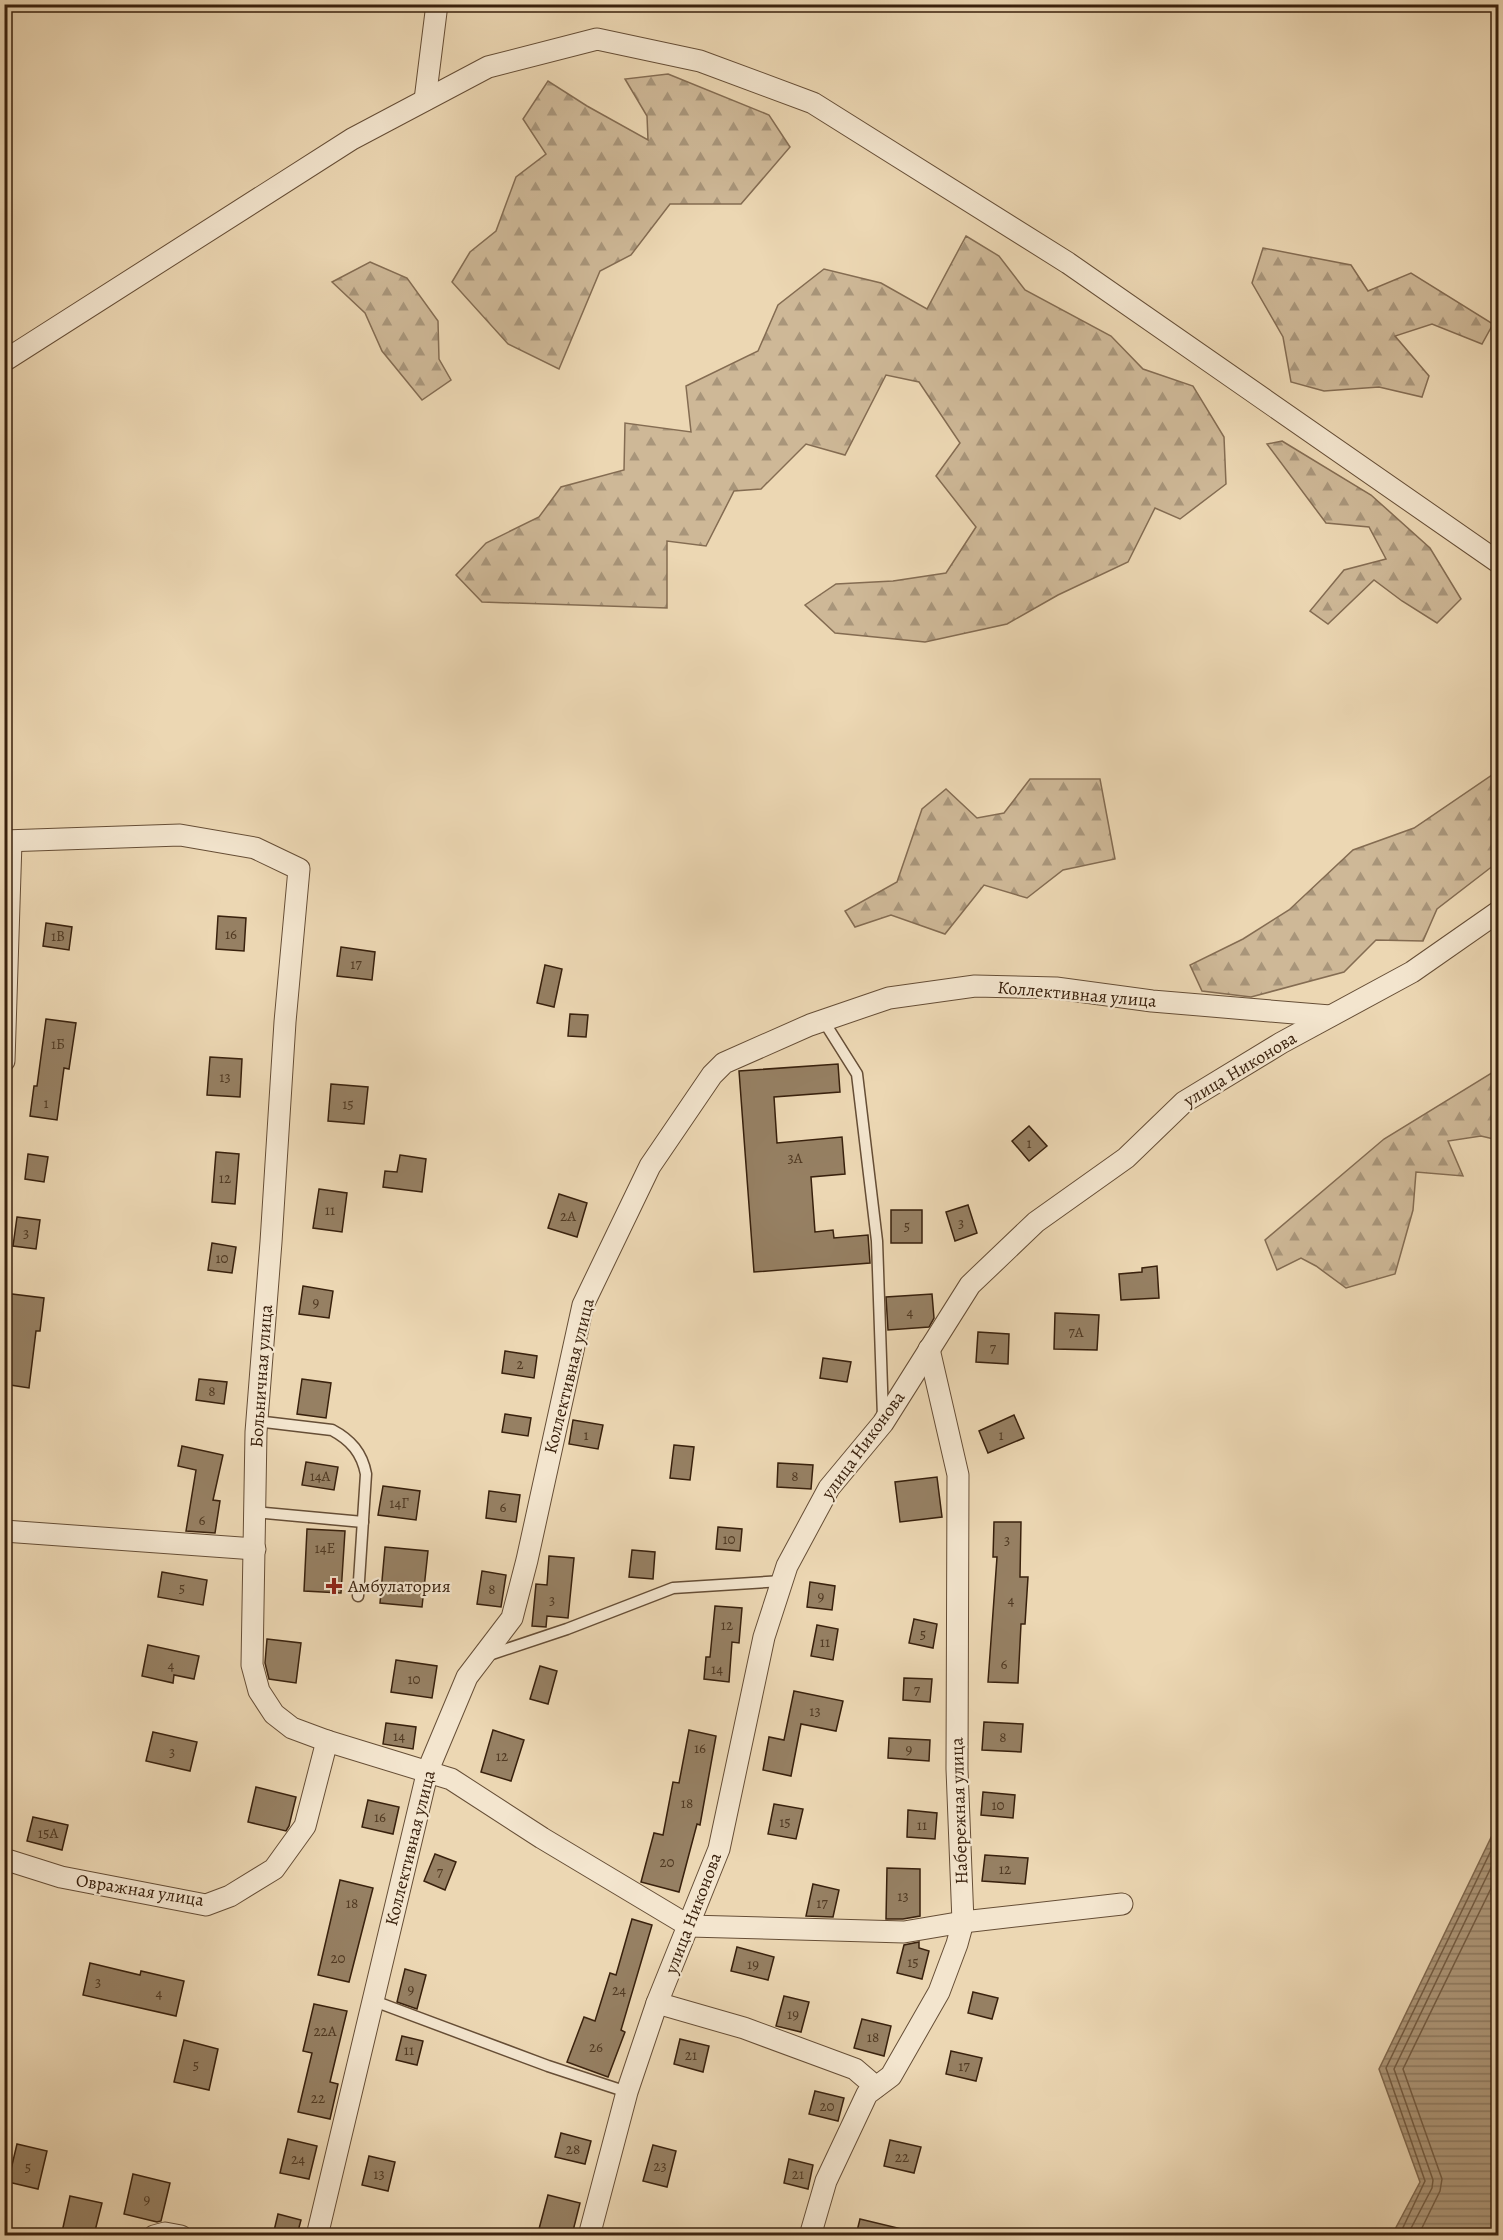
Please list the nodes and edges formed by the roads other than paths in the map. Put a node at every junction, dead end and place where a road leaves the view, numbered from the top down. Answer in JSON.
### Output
{"nodes":[{"id":1,"x":437,"y":4,"type":"edge"},
{"id":2,"x":425,"y":100,"type":"junction"},
{"id":3,"x":4,"y":361,"type":"edge"},
{"id":4,"x":1498,"y":562,"type":"edge"},
{"id":5,"x":8,"y":842,"type":"edge"},
{"id":6,"x":1498,"y":912,"type":"edge"},
{"id":7,"x":1330,"y":1016,"type":"junction"},
{"id":8,"x":823,"y":1020,"type":"junction"},
{"id":9,"x":4,"y":1061,"type":"edge"},
{"id":10,"x":929,"y":1349,"type":"junction"},
{"id":11,"x":256,"y":1421,"type":"junction"},
{"id":12,"x":883,"y":1424,"type":"junction"},
{"id":13,"x":254,"y":1512,"type":"junction"},
{"id":14,"x":363,"y":1522,"type":"junction"},
{"id":15,"x":4,"y":1531,"type":"edge"},
{"id":16,"x":255,"y":1549,"type":"junction"},
{"id":17,"x":782,"y":1581,"type":"junction"},
{"id":18,"x":358,"y":1596,"type":"dead end"},
{"id":19,"x":483,"y":1657,"type":"junction"},
{"id":20,"x":327,"y":1741,"type":"junction"},
{"id":21,"x":428,"y":1770,"type":"junction"},
{"id":22,"x":4,"y":1858,"type":"edge"},
{"id":23,"x":1122,"y":1904,"type":"dead end"},
{"id":24,"x":963,"y":1922,"type":"junction"},
{"id":25,"x":688,"y":1926,"type":"junction"},
{"id":26,"x":374,"y":2001,"type":"junction"},
{"id":27,"x":657,"y":2003,"type":"junction"},
{"id":28,"x":876,"y":2087,"type":"junction"},
{"id":29,"x":627,"y":2092,"type":"junction"},
{"id":30,"x":154,"y":2235,"type":"edge"},
{"id":31,"x":181,"y":2235,"type":"edge"},
{"id":32,"x":317,"y":2235,"type":"edge"},
{"id":33,"x":589,"y":2235,"type":"edge"},
{"id":34,"x":810,"y":2235,"type":"edge"}],
"edges":[{"from":1,"to":2,"type":"street"},
{"from":2,"to":3,"type":"street"},
{"from":2,"to":4,"type":"street"},
{"from":5,"to":9,"type":"street"},
{"from":5,"to":11,"type":"street","name":"Больничная улица"},
{"from":6,"to":7,"type":"street","name":"улица Никонова"},
{"from":7,"to":8,"type":"street","name":"Коллективная улица"},
{"from":7,"to":10,"type":"street","name":"улица Никонова"},
{"from":8,"to":12,"type":"lane"},
{"from":8,"to":19,"type":"street","name":"Коллективная улица"},
{"from":10,"to":12,"type":"street","name":"улица Никонова"},
{"from":10,"to":24,"type":"street","name":"Набережная улица"},
{"from":11,"to":13,"type":"street","name":"Больничная улица"},
{"from":11,"to":14,"type":"lane"},
{"from":12,"to":17,"type":"street","name":"улица Никонова"},
{"from":13,"to":14,"type":"lane"},
{"from":13,"to":16,"type":"street","name":"Больничная улица"},
{"from":14,"to":18,"type":"lane"},
{"from":15,"to":16,"type":"street"},
{"from":16,"to":20,"type":"street","name":"Больничная улица"},
{"from":17,"to":19,"type":"lane"},
{"from":17,"to":25,"type":"street","name":"улица Никонова"},
{"from":19,"to":21,"type":"street","name":"Коллективная улица"},
{"from":20,"to":21,"type":"street","name":"Больничная улица"},
{"from":20,"to":22,"type":"street","name":"Овражная улица"},
{"from":21,"to":25,"type":"street","name":"Больничная улица"},
{"from":21,"to":26,"type":"street","name":"Коллективная улица"},
{"from":23,"to":24,"type":"street"},
{"from":24,"to":25,"type":"street"},
{"from":24,"to":28,"type":"street","name":"Набережная улица"},
{"from":25,"to":27,"type":"street","name":"улица Никонова"},
{"from":26,"to":29,"type":"lane"},
{"from":26,"to":32,"type":"street","name":"Коллективная улица"},
{"from":27,"to":28,"type":"street"},
{"from":27,"to":29,"type":"street","name":"улица Никонова"},
{"from":28,"to":34,"type":"street","name":"Набережная улица"},
{"from":29,"to":33,"type":"street","name":"улица Никонова"},
{"from":30,"to":31,"type":"street"}]}
